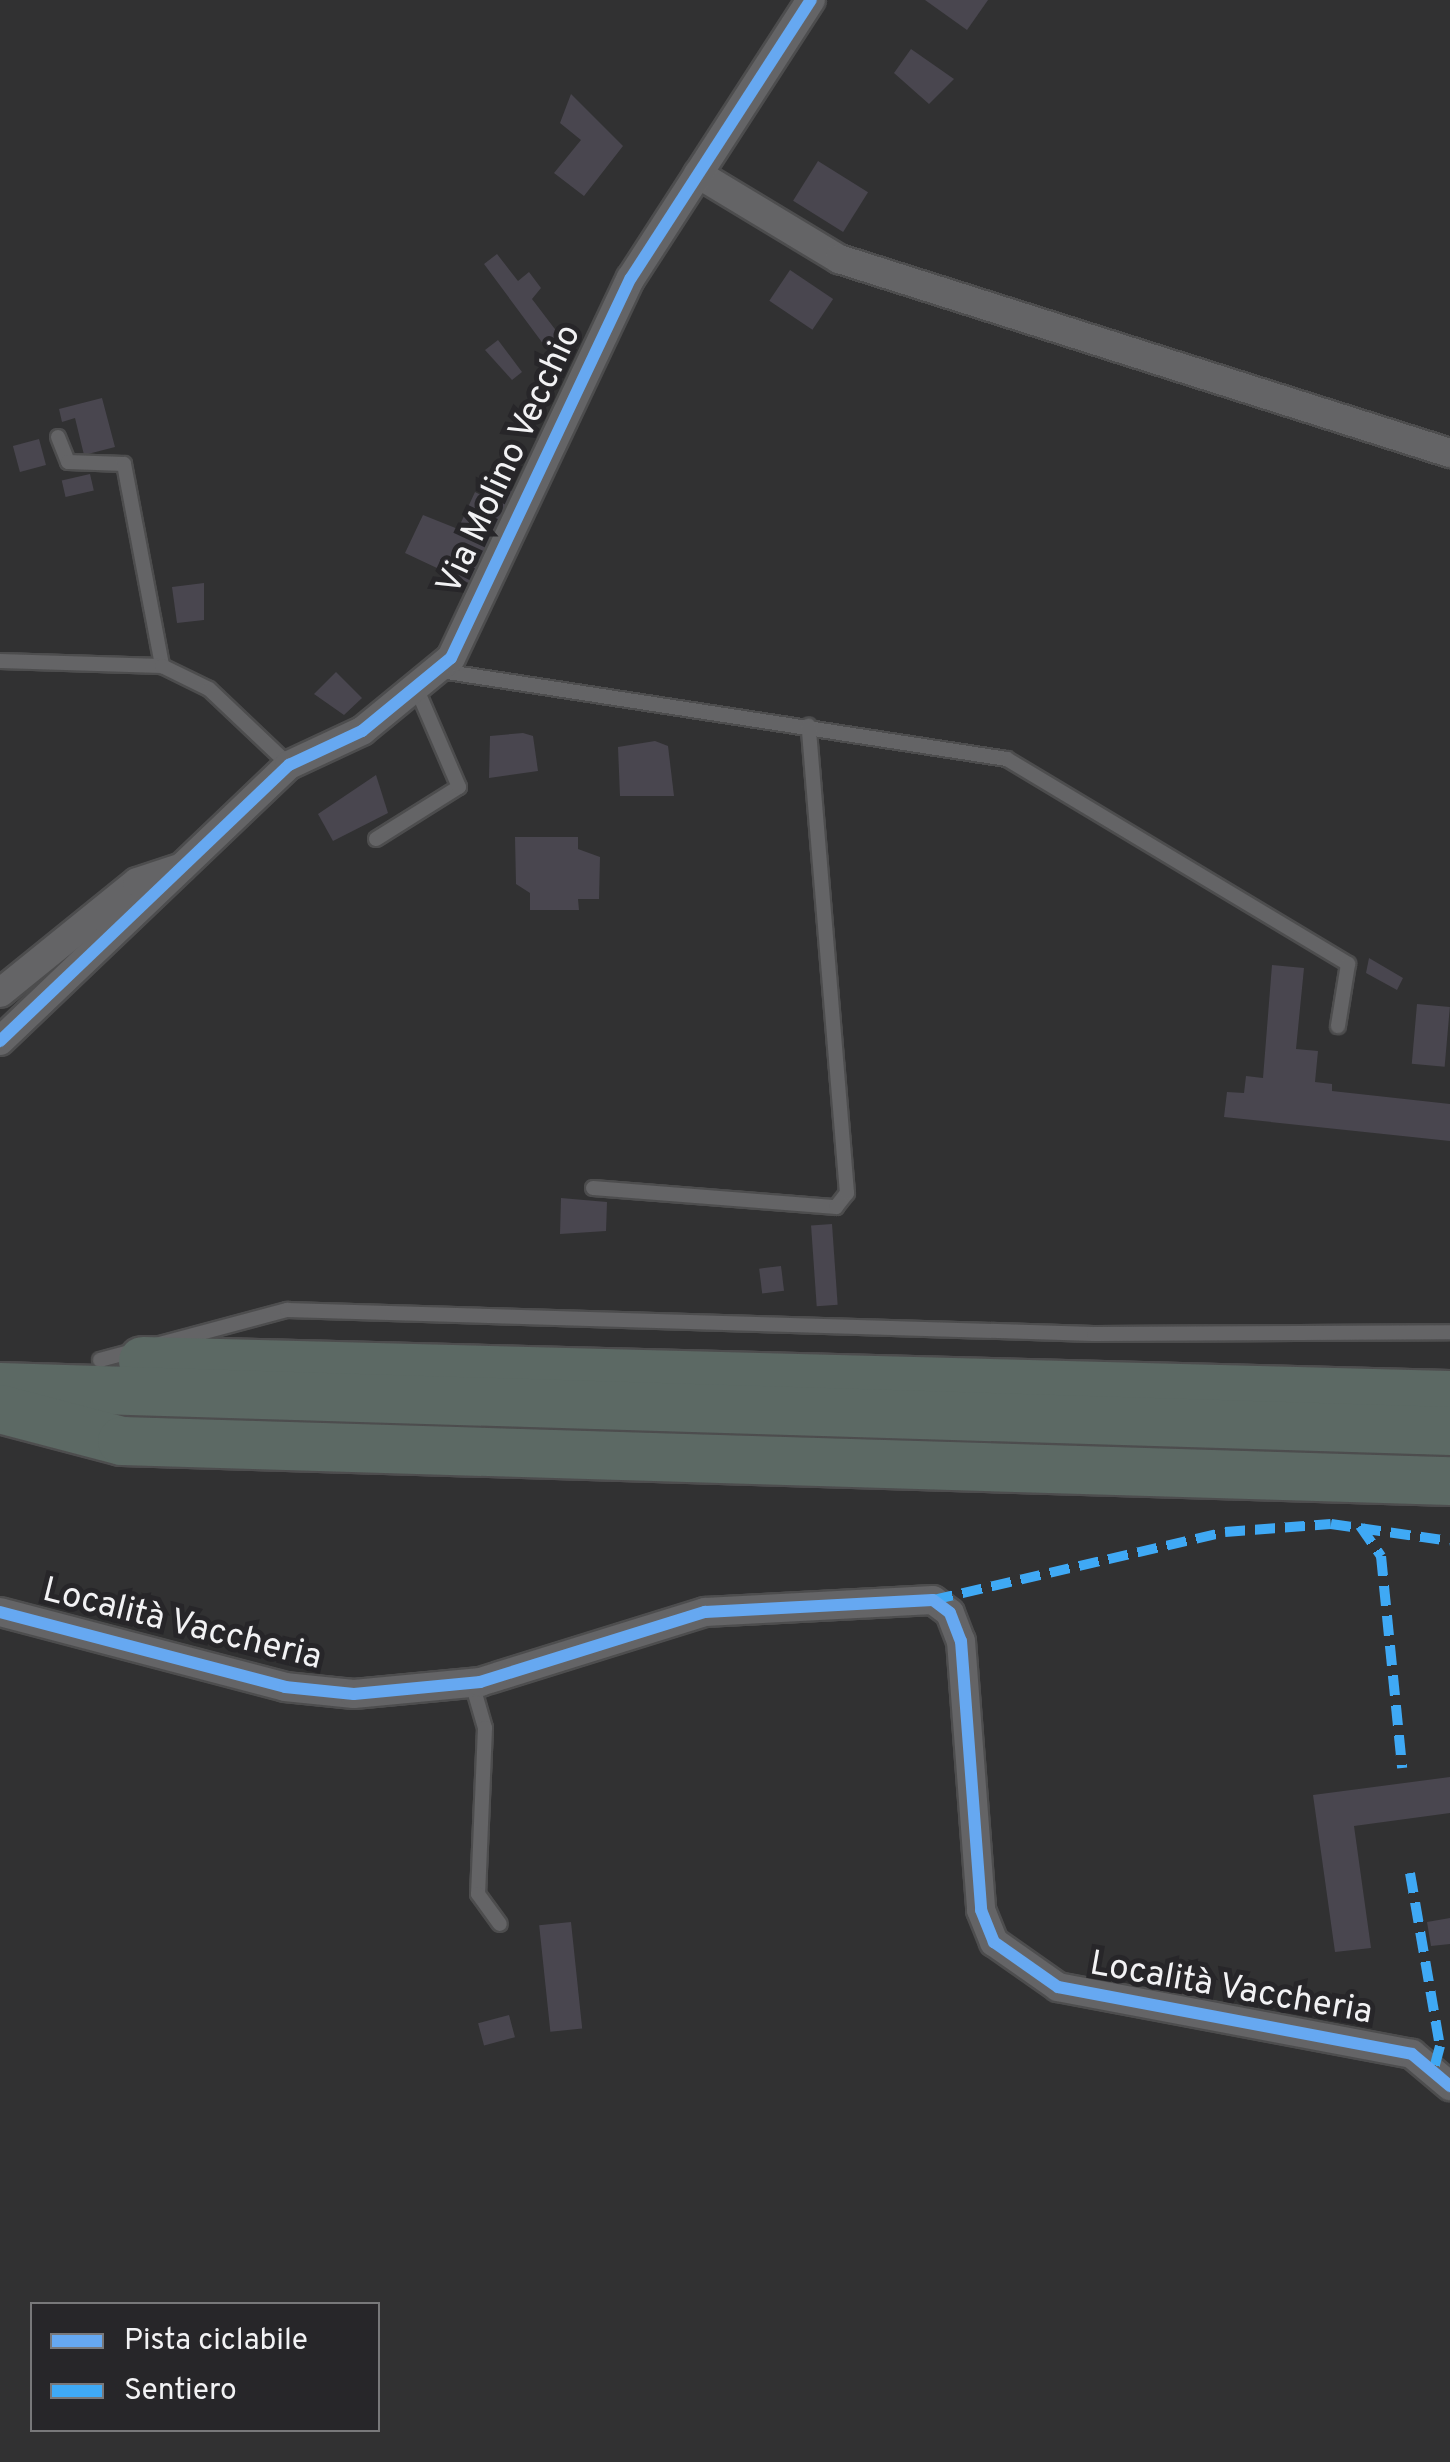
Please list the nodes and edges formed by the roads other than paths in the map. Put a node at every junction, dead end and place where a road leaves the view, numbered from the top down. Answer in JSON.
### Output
{"nodes":[{"id":1,"x":812,"y":0,"type":"edge"},
{"id":2,"x":698,"y":174,"type":"junction"},
{"id":3,"x":58,"y":437,"type":"dead end"},
{"id":4,"x":1450,"y":453,"type":"edge"},
{"id":5,"x":0,"y":661,"type":"edge"},
{"id":6,"x":162,"y":666,"type":"junction"},
{"id":7,"x":441,"y":671,"type":"junction"},
{"id":8,"x":418,"y":692,"type":"junction"},
{"id":9,"x":808,"y":726,"type":"junction"},
{"id":10,"x":289,"y":765,"type":"junction"},
{"id":11,"x":376,"y":839,"type":"dead end"},
{"id":12,"x":184,"y":866,"type":"junction"},
{"id":13,"x":0,"y":993,"type":"edge"},
{"id":14,"x":1338,"y":1026,"type":"dead end"},
{"id":15,"x":0,"y":1041,"type":"edge"},
{"id":16,"x":593,"y":1188,"type":"dead end"},
{"id":17,"x":1450,"y":1332,"type":"edge"},
{"id":18,"x":0,"y":1357,"type":"edge"},
{"id":19,"x":100,"y":1360,"type":"junction"},
{"id":20,"x":328,"y":1384,"type":"junction"},
{"id":21,"x":0,"y":1387,"type":"edge"},
{"id":22,"x":1450,"y":1394,"type":"edge"},
{"id":23,"x":0,"y":1409,"type":"edge"},
{"id":24,"x":1450,"y":1431,"type":"edge"},
{"id":25,"x":1450,"y":1481,"type":"edge"},
{"id":26,"x":0,"y":1612,"type":"edge"},
{"id":27,"x":472,"y":1683,"type":"junction"},
{"id":28,"x":500,"y":1924,"type":"dead end"},
{"id":29,"x":1450,"y":2086,"type":"edge"}],
"edges":[{"from":1,"to":2,"type":"street","name":"Via Molino Vecchio"},
{"from":2,"to":4,"type":"street"},
{"from":2,"to":7,"type":"street","name":"Via Molino Vecchio"},
{"from":3,"to":6,"type":"lane"},
{"from":5,"to":6,"type":"lane"},
{"from":6,"to":10,"type":"lane"},
{"from":7,"to":8,"type":"street","name":"Via Molino Vecchio"},
{"from":7,"to":9,"type":"lane"},
{"from":8,"to":10,"type":"street","name":"Via Molino Vecchio"},
{"from":8,"to":11,"type":"lane"},
{"from":9,"to":14,"type":"lane"},
{"from":9,"to":16,"type":"lane"},
{"from":10,"to":12,"type":"street","name":"Via Molino Vecchio"},
{"from":12,"to":13,"type":"street"},
{"from":12,"to":15,"type":"street","name":"Via Molino Vecchio"},
{"from":17,"to":19,"type":"lane"},
{"from":18,"to":19,"type":"highway"},
{"from":19,"to":20,"type":"highway"},
{"from":20,"to":21,"type":"highway"},
{"from":20,"to":22,"type":"highway"},
{"from":20,"to":24,"type":"highway"},
{"from":23,"to":25,"type":"highway"},
{"from":26,"to":27,"type":"street","name":"Località Vaccheria"},
{"from":27,"to":28,"type":"lane"},
{"from":27,"to":29,"type":"street","name":"Località Vaccheria"}]}
